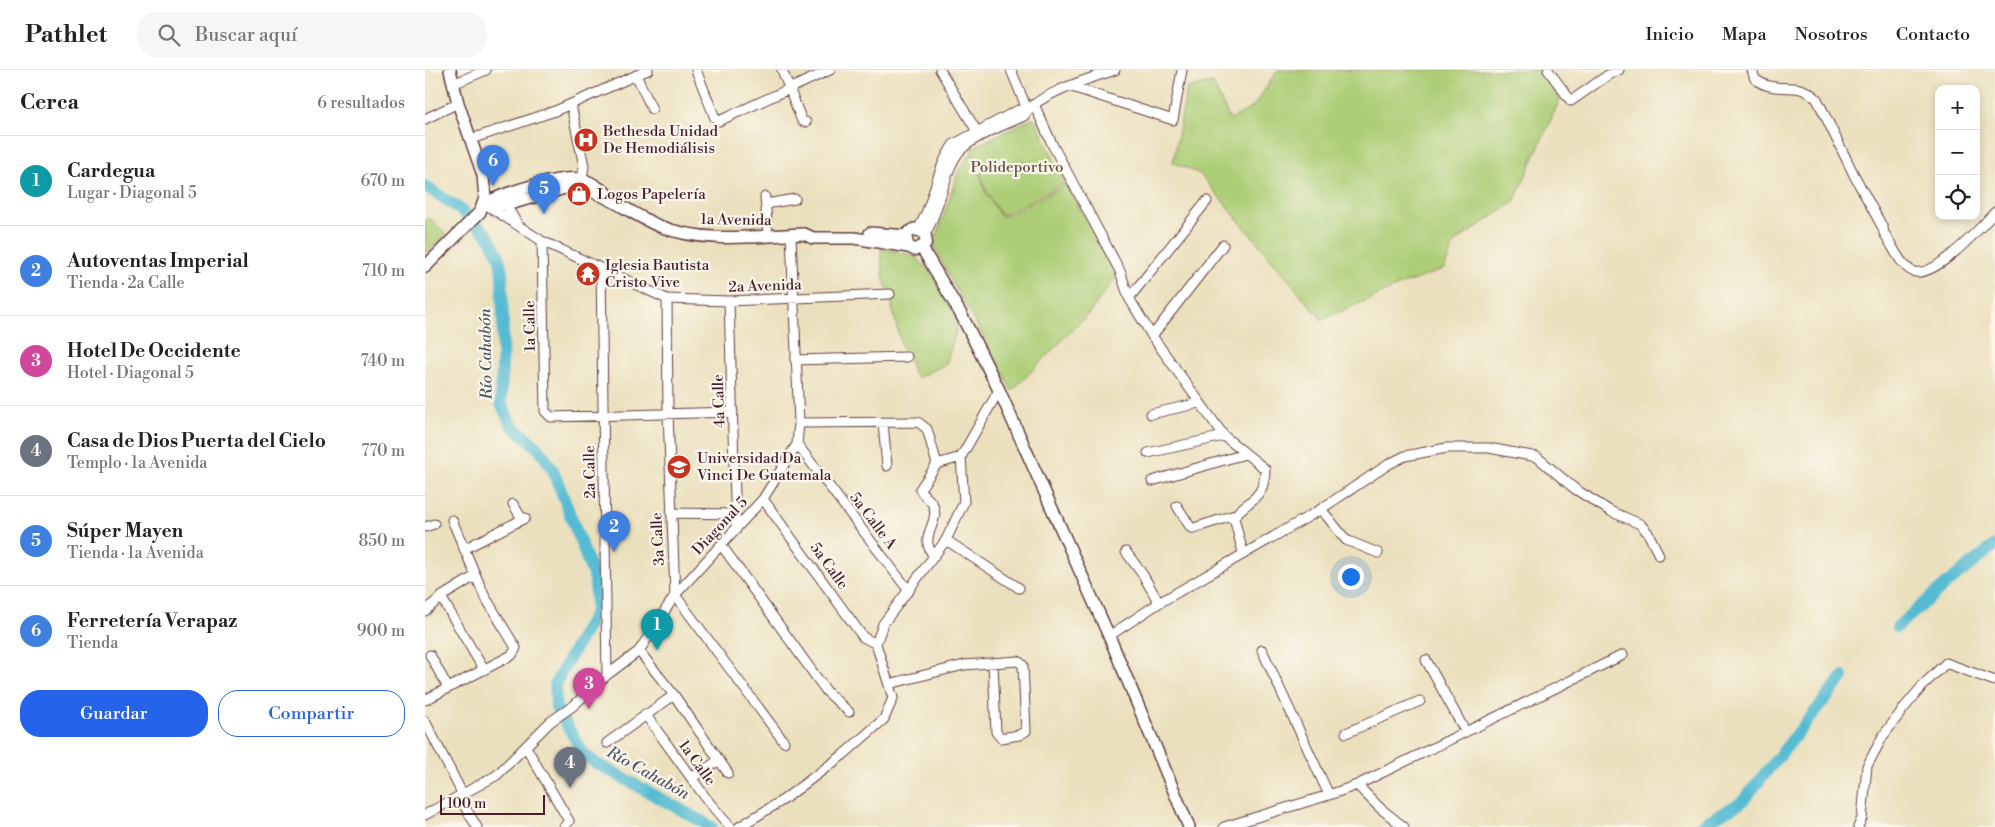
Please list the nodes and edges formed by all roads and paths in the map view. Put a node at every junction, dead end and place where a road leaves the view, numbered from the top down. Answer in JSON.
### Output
{"nodes":[{"id":1,"x":450,"y":70,"type":"edge"},
{"id":2,"x":486,"y":70,"type":"edge"},
{"id":3,"x":648,"y":70,"type":"edge"},
{"id":4,"x":696,"y":70,"type":"edge"},
{"id":5,"x":782,"y":70,"type":"edge"},
{"id":6,"x":830,"y":70,"type":"edge"},
{"id":7,"x":940,"y":70,"type":"edge"},
{"id":8,"x":1011,"y":70,"type":"edge"},
{"id":9,"x":1115,"y":70,"type":"edge"},
{"id":10,"x":1182,"y":70,"type":"edge"},
{"id":11,"x":1547,"y":70,"type":"edge"},
{"id":12,"x":1619,"y":70,"type":"edge"},
{"id":13,"x":1752,"y":70,"type":"edge"},
{"id":14,"x":636,"y":75,"type":"junction"},
{"id":15,"x":453,"y":84,"type":"junction"},
{"id":16,"x":1069,"y":86,"type":"junction"},
{"id":17,"x":789,"y":88,"type":"junction"},
{"id":18,"x":458,"y":103,"type":"junction"},
{"id":19,"x":571,"y":105,"type":"junction"},
{"id":20,"x":1030,"y":107,"type":"junction"},
{"id":21,"x":652,"y":109,"type":"dead end"},
{"id":22,"x":425,"y":119,"type":"edge"},
{"id":23,"x":806,"y":122,"type":"dead end"},
{"id":24,"x":979,"y":134,"type":"junction"},
{"id":25,"x":471,"y":139,"type":"junction"},
{"id":26,"x":582,"y":183,"type":"junction"},
{"id":27,"x":795,"y":199,"type":"dead end"},
{"id":28,"x":1207,"y":202,"type":"dead end"},
{"id":29,"x":507,"y":205,"type":"junction"},
{"id":30,"x":482,"y":208,"type":"junction"},
{"id":31,"x":1995,"y":212,"type":"edge"},
{"id":32,"x":519,"y":227,"type":"junction"},
{"id":33,"x":921,"y":232,"type":"junction"},
{"id":34,"x":791,"y":235,"type":"junction"},
{"id":35,"x":768,"y":236,"type":"junction"},
{"id":36,"x":542,"y":241,"type":"junction"},
{"id":37,"x":908,"y":241,"type":"junction"},
{"id":38,"x":1223,"y":245,"type":"dead end"},
{"id":39,"x":922,"y":248,"type":"junction"},
{"id":40,"x":425,"y":266,"type":"edge"},
{"id":41,"x":601,"y":268,"type":"junction"},
{"id":42,"x":890,"y":294,"type":"dead end"},
{"id":43,"x":1129,"y":298,"type":"junction"},
{"id":44,"x":667,"y":299,"type":"junction"},
{"id":45,"x":793,"y":299,"type":"junction"},
{"id":46,"x":729,"y":301,"type":"junction"},
{"id":47,"x":1152,"y":336,"type":"junction"},
{"id":48,"x":907,"y":357,"type":"dead end"},
{"id":49,"x":795,"y":360,"type":"junction"},
{"id":50,"x":999,"y":390,"type":"junction"},
{"id":51,"x":1199,"y":403,"type":"junction"},
{"id":52,"x":733,"y":412,"type":"junction"},
{"id":53,"x":668,"y":413,"type":"junction"},
{"id":54,"x":1151,"y":414,"type":"dead end"},
{"id":55,"x":602,"y":415,"type":"junction"},
{"id":56,"x":799,"y":423,"type":"junction"},
{"id":57,"x":883,"y":423,"type":"junction"},
{"id":58,"x":1224,"y":436,"type":"junction"},
{"id":59,"x":797,"y":444,"type":"junction"},
{"id":60,"x":1148,"y":453,"type":"dead end"},
{"id":61,"x":1245,"y":454,"type":"junction"},
{"id":62,"x":961,"y":457,"type":"junction"},
{"id":63,"x":937,"y":464,"type":"junction"},
{"id":64,"x":887,"y":466,"type":"dead end"},
{"id":65,"x":1152,"y":482,"type":"dead end"},
{"id":66,"x":763,"y":499,"type":"junction"},
{"id":67,"x":513,"y":504,"type":"dead end"},
{"id":68,"x":1177,"y":506,"type":"dead end"},
{"id":69,"x":1321,"y":509,"type":"junction"},
{"id":70,"x":671,"y":513,"type":"junction"},
{"id":71,"x":735,"y":514,"type":"junction"},
{"id":72,"x":1235,"y":514,"type":"junction"},
{"id":73,"x":452,"y":520,"type":"dead end"},
{"id":74,"x":736,"y":530,"type":"junction"},
{"id":75,"x":947,"y":540,"type":"junction"},
{"id":76,"x":721,"y":546,"type":"junction"},
{"id":77,"x":464,"y":550,"type":"junction"},
{"id":78,"x":1126,"y":552,"type":"dead end"},
{"id":79,"x":1243,"y":553,"type":"junction"},
{"id":80,"x":1378,"y":553,"type":"dead end"},
{"id":81,"x":1659,"y":555,"type":"dead end"},
{"id":82,"x":934,"y":556,"type":"junction"},
{"id":83,"x":475,"y":576,"type":"junction"},
{"id":84,"x":1019,"y":588,"type":"dead end"},
{"id":85,"x":909,"y":591,"type":"junction"},
{"id":86,"x":675,"y":595,"type":"junction"},
{"id":87,"x":441,"y":597,"type":"junction"},
{"id":88,"x":1159,"y":603,"type":"junction"},
{"id":89,"x":425,"y":611,"type":"edge"},
{"id":90,"x":1109,"y":636,"type":"junction"},
{"id":91,"x":877,"y":644,"type":"junction"},
{"id":92,"x":1262,"y":650,"type":"dead end"},
{"id":93,"x":639,"y":651,"type":"junction"},
{"id":94,"x":431,"y":656,"type":"dead end"},
{"id":95,"x":1623,"y":656,"type":"dead end"},
{"id":96,"x":1426,"y":660,"type":"dead end"},
{"id":97,"x":993,"y":663,"type":"junction"},
{"id":98,"x":484,"y":670,"type":"junction"},
{"id":99,"x":607,"y":674,"type":"junction"},
{"id":100,"x":1995,"y":681,"type":"edge"},
{"id":101,"x":889,"y":684,"type":"junction"},
{"id":102,"x":449,"y":688,"type":"junction"},
{"id":103,"x":674,"y":695,"type":"junction"},
{"id":104,"x":425,"y":700,"type":"edge"},
{"id":105,"x":1419,"y":701,"type":"dead end"},
{"id":106,"x":849,"y":712,"type":"dead end"},
{"id":107,"x":645,"y":714,"type":"junction"},
{"id":108,"x":425,"y":721,"type":"edge"},
{"id":109,"x":1465,"y":731,"type":"junction"},
{"id":110,"x":1346,"y":733,"type":"dead end"},
{"id":111,"x":784,"y":742,"type":"dead end"},
{"id":112,"x":607,"y":743,"type":"dead end"},
{"id":113,"x":526,"y":747,"type":"junction"},
{"id":114,"x":719,"y":760,"type":"junction"},
{"id":115,"x":728,"y":773,"type":"dead end"},
{"id":116,"x":692,"y":778,"type":"junction"},
{"id":117,"x":1357,"y":784,"type":"junction"},
{"id":118,"x":1329,"y":795,"type":"junction"},
{"id":119,"x":461,"y":796,"type":"junction"},
{"id":120,"x":426,"y":812,"type":"edge"},
{"id":121,"x":567,"y":824,"type":"edge"},
{"id":122,"x":477,"y":827,"type":"edge"},
{"id":123,"x":730,"y":827,"type":"edge"},
{"id":124,"x":739,"y":827,"type":"edge"},
{"id":125,"x":1189,"y":827,"type":"edge"},
{"id":126,"x":1225,"y":827,"type":"edge"},
{"id":127,"x":1404,"y":827,"type":"edge"},
{"id":128,"x":1858,"y":827,"type":"edge"}],
"edges":[{"from":1,"to":15,"type":"main road"},
{"from":2,"to":15,"type":"street"},
{"from":3,"to":14,"type":"street"},
{"from":4,"to":17,"type":"street"},
{"from":5,"to":17,"type":"street"},
{"from":6,"to":17,"type":"street"},
{"from":7,"to":24,"type":"street"},
{"from":8,"to":20,"type":"street"},
{"from":9,"to":16,"type":"street"},
{"from":10,"to":16,"type":"street"},
{"from":11,"to":12,"type":"street"},
{"from":13,"to":31,"type":"street"},
{"from":14,"to":19,"type":"street"},
{"from":14,"to":21,"type":"street"},
{"from":15,"to":18,"type":"main road"},
{"from":16,"to":20,"type":"street"},
{"from":17,"to":23,"type":"street"},
{"from":18,"to":22,"type":"street"},
{"from":18,"to":25,"type":"main road"},
{"from":19,"to":25,"type":"street"},
{"from":19,"to":26,"type":"street"},
{"from":20,"to":24,"type":"street"},
{"from":20,"to":43,"type":"street"},
{"from":24,"to":33,"type":"street"},
{"from":25,"to":30,"type":"main road"},
{"from":26,"to":29,"type":"main road"},
{"from":26,"to":30,"type":"main road"},
{"from":26,"to":35,"type":"main road","name":"1a Avenida"},
{"from":27,"to":35,"type":"street"},
{"from":28,"to":43,"type":"street"},
{"from":29,"to":30,"type":"main road"},
{"from":29,"to":32,"type":"street"},
{"from":30,"to":32,"type":"street","name":"2a Avenida"},
{"from":30,"to":40,"type":"main road"},
{"from":32,"to":36,"type":"street","name":"2a Avenida"},
{"from":33,"to":37,"type":"main road"},
{"from":33,"to":39,"type":"main road"},
{"from":34,"to":35,"type":"main road","name":"1a Avenida"},
{"from":34,"to":37,"type":"main road","name":"1a Avenida"},
{"from":34,"to":45,"type":"street","name":"Diagonal 5"},
{"from":36,"to":41,"type":"street","name":"2a Avenida"},
{"from":36,"to":55,"type":"street","name":"1a Calle"},
{"from":37,"to":39,"type":"main road"},
{"from":38,"to":47,"type":"street"},
{"from":39,"to":50,"type":"main road"},
{"from":41,"to":44,"type":"street","name":"2a Avenida"},
{"from":41,"to":55,"type":"street","name":"2a Calle"},
{"from":42,"to":45,"type":"street","name":"2a Avenida"},
{"from":43,"to":47,"type":"street"},
{"from":44,"to":46,"type":"street","name":"2a Avenida"},
{"from":44,"to":53,"type":"street","name":"3a Calle"},
{"from":45,"to":46,"type":"street","name":"2a Avenida"},
{"from":45,"to":49,"type":"street","name":"Diagonal 5"},
{"from":46,"to":52,"type":"street","name":"4a Calle"},
{"from":47,"to":51,"type":"street"},
{"from":48,"to":49,"type":"street"},
{"from":49,"to":56,"type":"street","name":"Diagonal 5"},
{"from":50,"to":62,"type":"street"},
{"from":50,"to":90,"type":"main road"},
{"from":51,"to":54,"type":"street"},
{"from":51,"to":58,"type":"street"},
{"from":52,"to":53,"type":"street"},
{"from":52,"to":71,"type":"street","name":"4a Calle"},
{"from":53,"to":55,"type":"street"},
{"from":53,"to":70,"type":"street","name":"3a Calle"},
{"from":55,"to":99,"type":"street","name":"2a Calle"},
{"from":56,"to":57,"type":"street"},
{"from":56,"to":59,"type":"street","name":"Diagonal 5"},
{"from":57,"to":63,"type":"street"},
{"from":57,"to":64,"type":"street"},
{"from":58,"to":60,"type":"street"},
{"from":58,"to":61,"type":"street"},
{"from":59,"to":66,"type":"street","name":"Diagonal 5"},
{"from":59,"to":85,"type":"street","name":"5a Calle A"},
{"from":61,"to":65,"type":"street"},
{"from":61,"to":72,"type":"street"},
{"from":62,"to":63,"type":"street"},
{"from":62,"to":75,"type":"street"},
{"from":63,"to":82,"type":"street"},
{"from":66,"to":74,"type":"street","name":"Diagonal 5"},
{"from":66,"to":91,"type":"street","name":"5a Calle"},
{"from":67,"to":77,"type":"street"},
{"from":68,"to":72,"type":"street"},
{"from":69,"to":79,"type":"street"},
{"from":69,"to":80,"type":"street"},
{"from":69,"to":81,"type":"street"},
{"from":70,"to":71,"type":"street"},
{"from":70,"to":86,"type":"street","name":"3a Calle"},
{"from":71,"to":74,"type":"street","name":"4a Calle"},
{"from":72,"to":79,"type":"street"},
{"from":73,"to":77,"type":"street"},
{"from":74,"to":76,"type":"street","name":"Diagonal 5"},
{"from":75,"to":82,"type":"street"},
{"from":75,"to":84,"type":"street"},
{"from":76,"to":86,"type":"street","name":"Diagonal 5"},
{"from":76,"to":106,"type":"street"},
{"from":77,"to":83,"type":"street"},
{"from":78,"to":88,"type":"street"},
{"from":79,"to":88,"type":"street"},
{"from":82,"to":85,"type":"street"},
{"from":83,"to":87,"type":"street"},
{"from":83,"to":98,"type":"street"},
{"from":85,"to":91,"type":"street"},
{"from":86,"to":93,"type":"street","name":"Diagonal 5"},
{"from":86,"to":111,"type":"street"},
{"from":87,"to":89,"type":"street"},
{"from":87,"to":98,"type":"street"},
{"from":88,"to":90,"type":"street"},
{"from":90,"to":125,"type":"main road"},
{"from":91,"to":101,"type":"street"},
{"from":92,"to":118,"type":"street"},
{"from":93,"to":99,"type":"street","name":"Diagonal 5"},
{"from":93,"to":103,"type":"street"},
{"from":94,"to":102,"type":"street"},
{"from":95,"to":109,"type":"street"},
{"from":96,"to":109,"type":"street"},
{"from":97,"to":97,"type":"street"},
{"from":97,"to":101,"type":"street"},
{"from":98,"to":102,"type":"street"},
{"from":99,"to":113,"type":"street","name":"Diagonal 5"},
{"from":100,"to":128,"type":"street"},
{"from":101,"to":124,"type":"street"},
{"from":102,"to":104,"type":"street"},
{"from":103,"to":107,"type":"street"},
{"from":103,"to":114,"type":"street"},
{"from":105,"to":110,"type":"street"},
{"from":107,"to":112,"type":"street"},
{"from":107,"to":116,"type":"street","name":"1a Calle"},
{"from":108,"to":119,"type":"street"},
{"from":109,"to":117,"type":"street"},
{"from":113,"to":119,"type":"street","name":"Diagonal 5"},
{"from":113,"to":121,"type":"street"},
{"from":114,"to":115,"type":"street"},
{"from":114,"to":116,"type":"street"},
{"from":116,"to":123,"type":"street","name":"1a Calle"},
{"from":117,"to":118,"type":"street"},
{"from":117,"to":127,"type":"street"},
{"from":118,"to":126,"type":"street"},
{"from":119,"to":120,"type":"street","name":"Diagonal 5"},
{"from":119,"to":122,"type":"street"}]}
